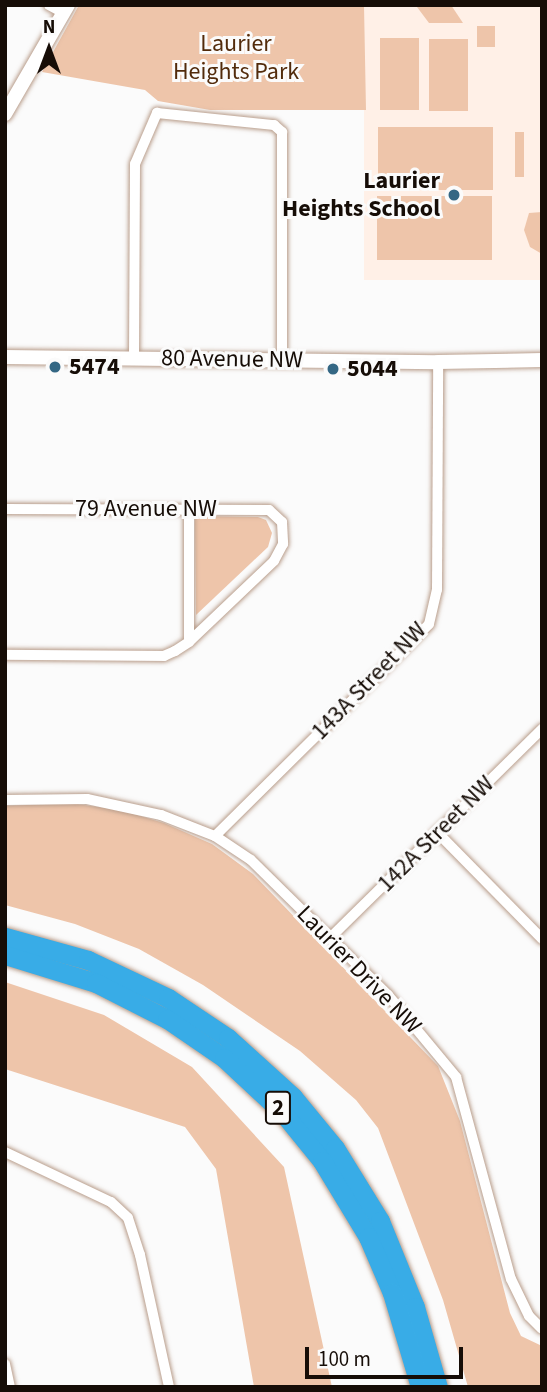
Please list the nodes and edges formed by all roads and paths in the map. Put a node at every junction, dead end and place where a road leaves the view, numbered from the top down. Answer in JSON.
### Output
{"nodes":[{"id":1,"x":49,"y":5,"type":"edge"},
{"id":2,"x":66,"y":9,"type":"edge"},
{"id":3,"x":5,"y":114,"type":"edge"},
{"id":4,"x":5,"y":357,"type":"edge"},
{"id":5,"x":134,"y":357,"type":"junction"},
{"id":6,"x":282,"y":360,"type":"junction"},
{"id":7,"x":542,"y":360,"type":"edge"},
{"id":8,"x":438,"y":362,"type":"junction"},
{"id":9,"x":5,"y":509,"type":"edge"},
{"id":10,"x":189,"y":509,"type":"junction"},
{"id":11,"x":189,"y":642,"type":"junction"},
{"id":12,"x":5,"y":655,"type":"edge"},
{"id":13,"x":542,"y":729,"type":"edge"},
{"id":14,"x":5,"y":800,"type":"edge"},
{"id":15,"x":437,"y":832,"type":"junction"},
{"id":16,"x":215,"y":836,"type":"junction"},
{"id":17,"x":5,"y":937,"type":"edge"},
{"id":18,"x":330,"y":938,"type":"junction"},
{"id":19,"x":542,"y":939,"type":"edge"},
{"id":20,"x":5,"y":955,"type":"edge"},
{"id":21,"x":5,"y":1152,"type":"edge"},
{"id":22,"x":542,"y":1329,"type":"edge"},
{"id":23,"x":5,"y":1364,"type":"edge"},
{"id":24,"x":10,"y":1387,"type":"edge"},
{"id":25,"x":169,"y":1387,"type":"edge"},
{"id":26,"x":420,"y":1387,"type":"edge"},
{"id":27,"x":438,"y":1387,"type":"edge"}],
"edges":[{"from":1,"to":2,"type":"street"},
{"from":2,"to":3,"type":"street"},
{"from":4,"to":5,"type":"street","name":"80 Avenue NW"},
{"from":5,"to":6,"type":"street","name":"80 Avenue NW"},
{"from":5,"to":6,"type":"street"},
{"from":6,"to":8,"type":"street","name":"80 Avenue NW"},
{"from":7,"to":8,"type":"street","name":"80 Avenue NW"},
{"from":8,"to":16,"type":"street","name":"143A Street NW"},
{"from":9,"to":10,"type":"street","name":"79 Avenue NW"},
{"from":10,"to":11,"type":"street"},
{"from":10,"to":11,"type":"street","name":"79 Avenue NW"},
{"from":11,"to":12,"type":"street"},
{"from":13,"to":15,"type":"street","name":"142A Street NW"},
{"from":14,"to":16,"type":"street","name":"Laurier Drive NW"},
{"from":15,"to":18,"type":"street","name":"142A Street NW"},
{"from":15,"to":19,"type":"street"},
{"from":16,"to":18,"type":"street","name":"Laurier Drive NW"},
{"from":17,"to":27,"type":"highway","number":"2"},
{"from":18,"to":22,"type":"street","name":"Laurier Drive NW"},
{"from":20,"to":26,"type":"highway","number":"2"},
{"from":21,"to":25,"type":"street"},
{"from":23,"to":24,"type":"street"}]}
